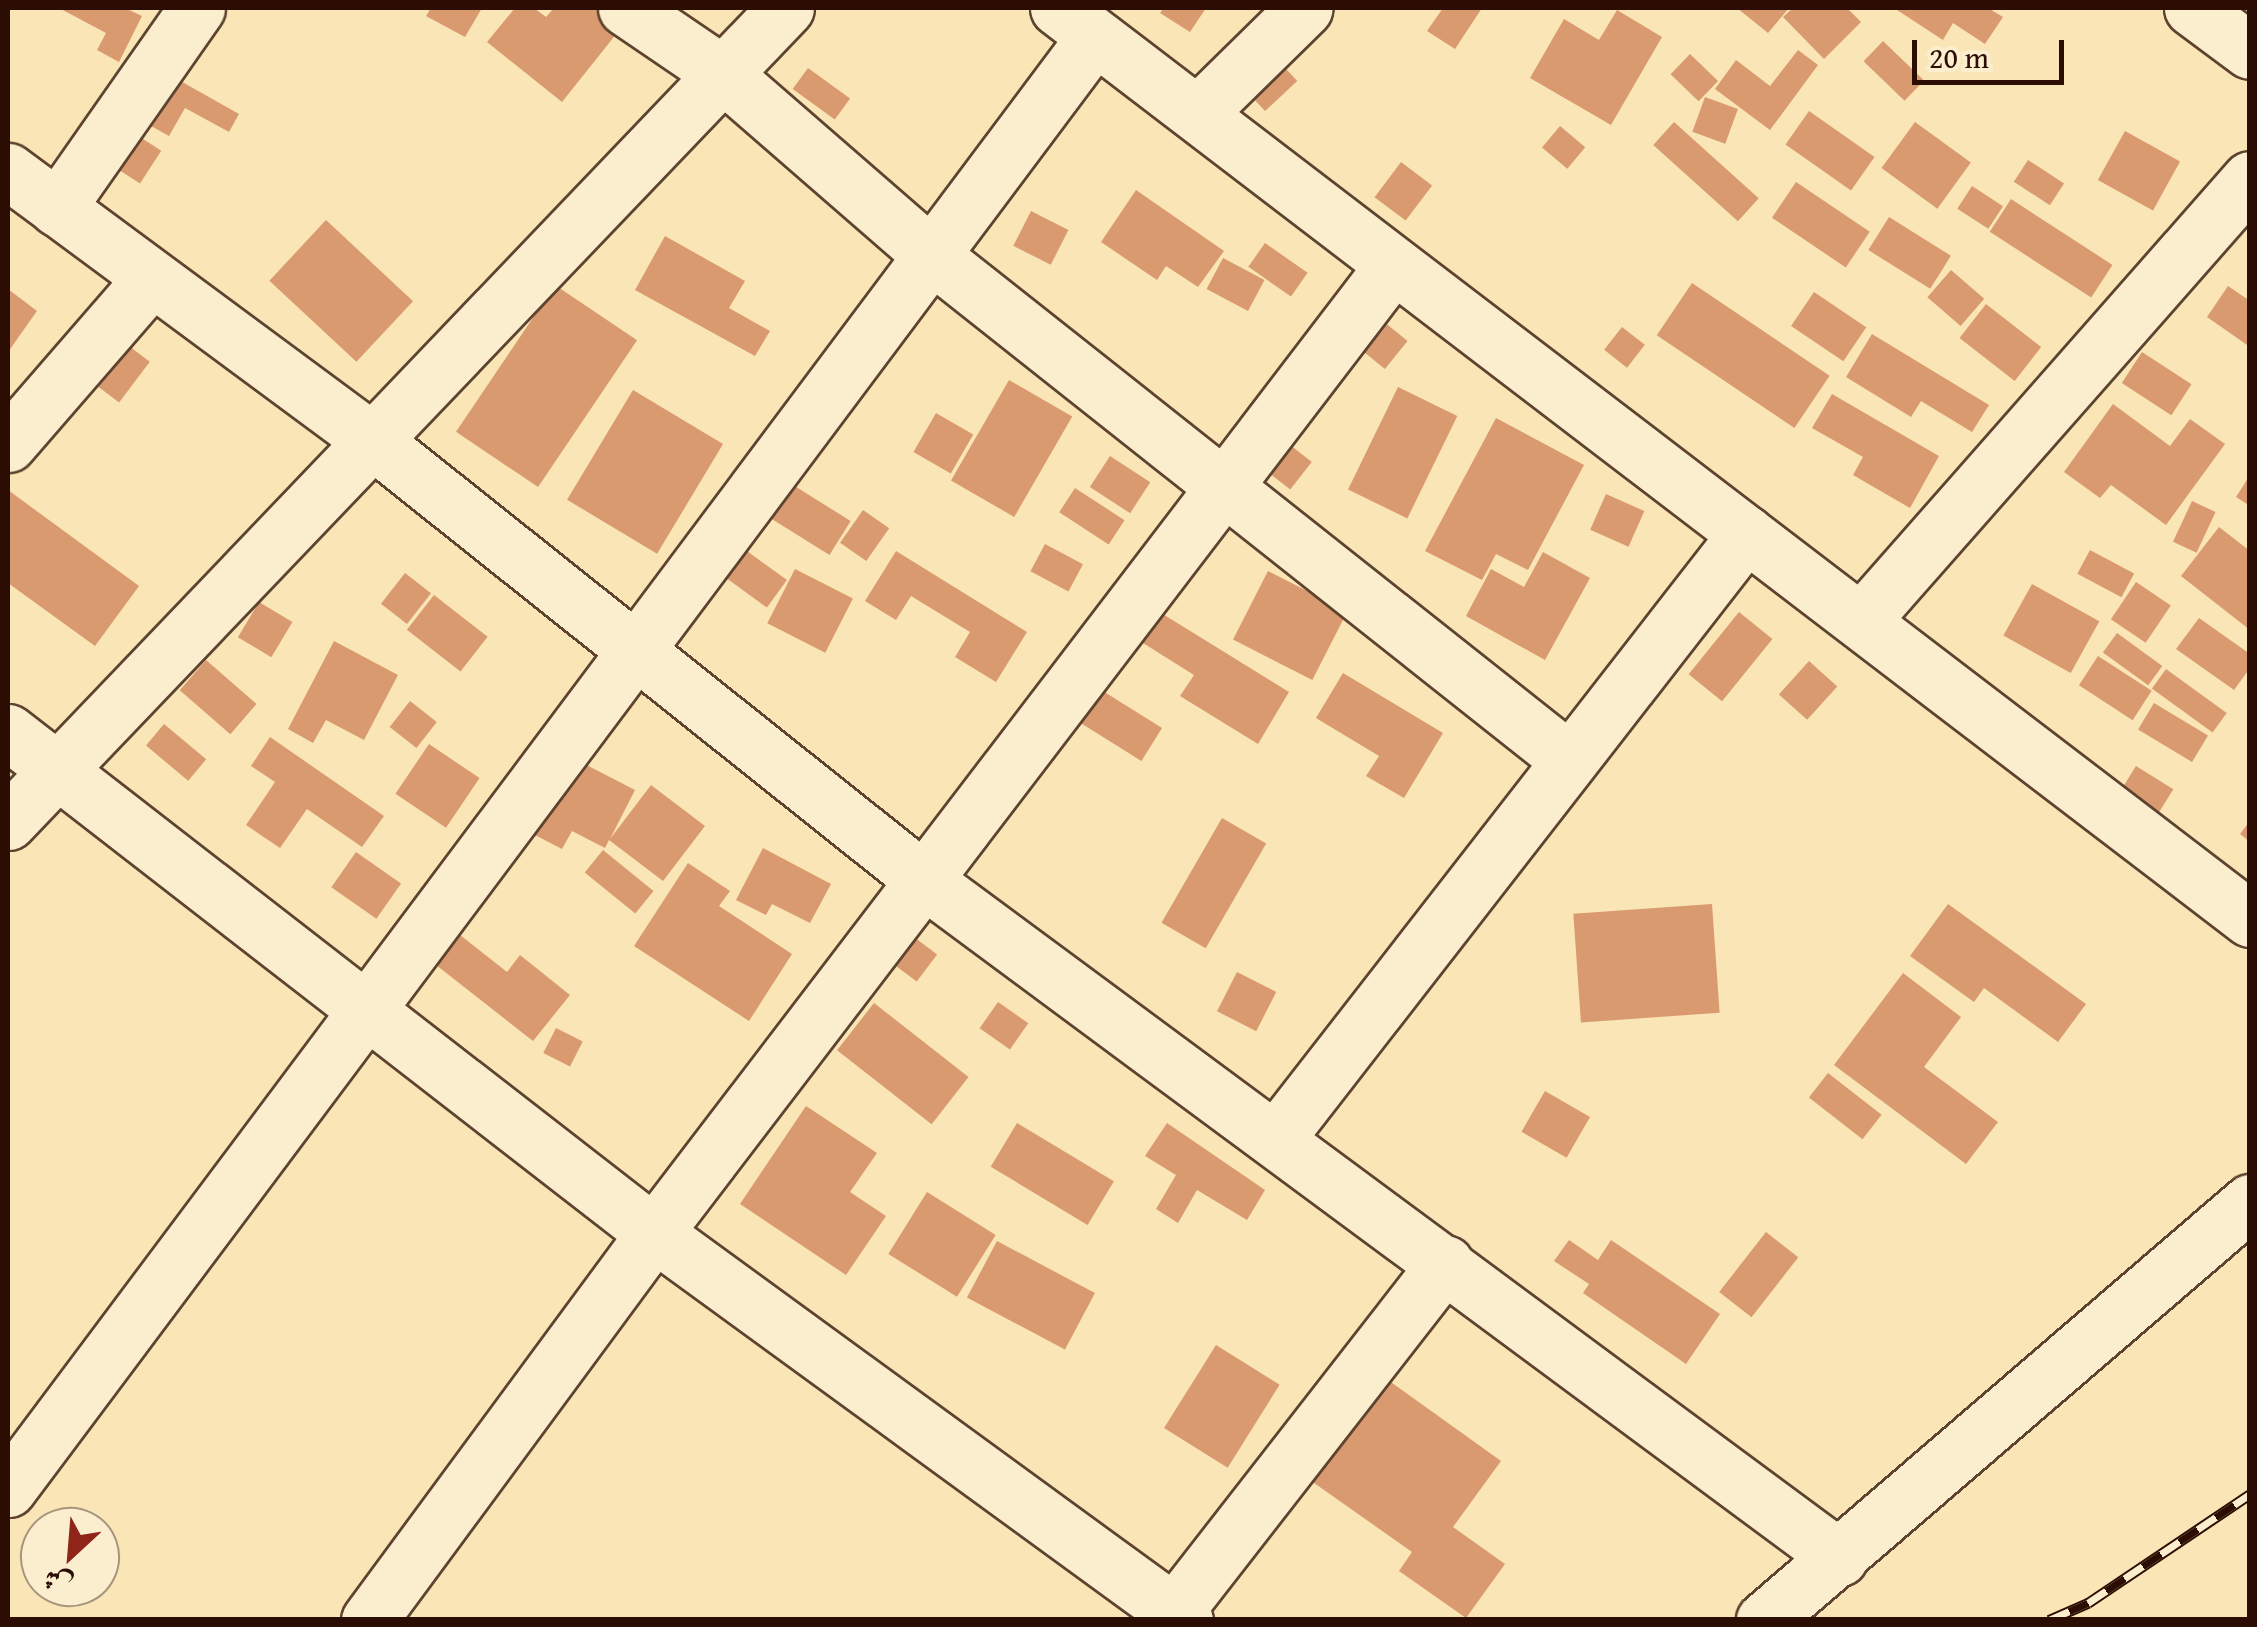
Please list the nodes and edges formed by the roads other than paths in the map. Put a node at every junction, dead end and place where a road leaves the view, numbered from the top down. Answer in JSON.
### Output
{"nodes":[{"id":1,"x":197,"y":8,"type":"edge"},
{"id":2,"x":626,"y":8,"type":"edge"},
{"id":3,"x":786,"y":8,"type":"edge"},
{"id":4,"x":1305,"y":8,"type":"edge"},
{"id":5,"x":2192,"y":8,"type":"edge"},
{"id":6,"x":1076,"y":23,"type":"edge"},
{"id":7,"x":2250,"y":52,"type":"edge"},
{"id":8,"x":723,"y":74,"type":"junction"},
{"id":9,"x":1199,"y":112,"type":"junction"},
{"id":10,"x":8,"y":171,"type":"edge"},
{"id":11,"x":2250,"y":179,"type":"edge"},
{"id":12,"x":56,"y":208,"type":"junction"},
{"id":13,"x":935,"y":258,"type":"junction"},
{"id":14,"x":1391,"y":268,"type":"junction"},
{"id":15,"x":150,"y":278,"type":"junction"},
{"id":16,"x":373,"y":441,"type":"junction"},
{"id":17,"x":8,"y":444,"type":"edge"},
{"id":18,"x":1224,"y":482,"type":"junction"},
{"id":19,"x":1746,"y":534,"type":"junction"},
{"id":20,"x":1862,"y":620,"type":"junction"},
{"id":21,"x":638,"y":649,"type":"junction"},
{"id":22,"x":8,"y":732,"type":"edge"},
{"id":23,"x":1570,"y":760,"type":"junction"},
{"id":24,"x":60,"y":770,"type":"junction"},
{"id":25,"x":8,"y":822,"type":"edge"},
{"id":26,"x":925,"y":881,"type":"junction"},
{"id":27,"x":2250,"y":919,"type":"edge"},
{"id":28,"x":363,"y":1007,"type":"junction"},
{"id":29,"x":1278,"y":1136,"type":"junction"},
{"id":30,"x":2250,"y":1202,"type":"edge"},
{"id":31,"x":654,"y":1233,"type":"junction"},
{"id":32,"x":1446,"y":1263,"type":"junction"},
{"id":33,"x":8,"y":1490,"type":"edge"},
{"id":34,"x":1840,"y":1558,"type":"junction"},
{"id":35,"x":1180,"y":1616,"type":"edge"},
{"id":36,"x":369,"y":1620,"type":"edge"},
{"id":37,"x":1764,"y":1620,"type":"edge"}],
"edges":[{"from":1,"to":12,"type":"street"},
{"from":2,"to":8,"type":"street"},
{"from":3,"to":8,"type":"street"},
{"from":4,"to":9,"type":"street"},
{"from":5,"to":7,"type":"street"},
{"from":6,"to":9,"type":"street"},
{"from":6,"to":13,"type":"street"},
{"from":8,"to":13,"type":"street"},
{"from":8,"to":16,"type":"street"},
{"from":9,"to":14,"type":"street"},
{"from":10,"to":12,"type":"street"},
{"from":11,"to":20,"type":"street"},
{"from":12,"to":15,"type":"street"},
{"from":13,"to":18,"type":"street"},
{"from":13,"to":21,"type":"street"},
{"from":14,"to":18,"type":"street"},
{"from":14,"to":19,"type":"street"},
{"from":15,"to":16,"type":"street"},
{"from":15,"to":17,"type":"street"},
{"from":16,"to":21,"type":"street"},
{"from":16,"to":24,"type":"street"},
{"from":18,"to":23,"type":"street"},
{"from":18,"to":26,"type":"street"},
{"from":19,"to":20,"type":"street"},
{"from":19,"to":23,"type":"street"},
{"from":20,"to":27,"type":"street"},
{"from":21,"to":26,"type":"street"},
{"from":21,"to":28,"type":"street"},
{"from":22,"to":24,"type":"street"},
{"from":23,"to":29,"type":"street"},
{"from":24,"to":25,"type":"street"},
{"from":24,"to":28,"type":"street"},
{"from":26,"to":29,"type":"street"},
{"from":26,"to":31,"type":"street"},
{"from":28,"to":31,"type":"street"},
{"from":28,"to":33,"type":"street"},
{"from":29,"to":32,"type":"street"},
{"from":30,"to":34,"type":"street"},
{"from":31,"to":35,"type":"street"},
{"from":31,"to":36,"type":"street"},
{"from":32,"to":34,"type":"street"},
{"from":32,"to":35,"type":"street"},
{"from":34,"to":37,"type":"street"}]}
